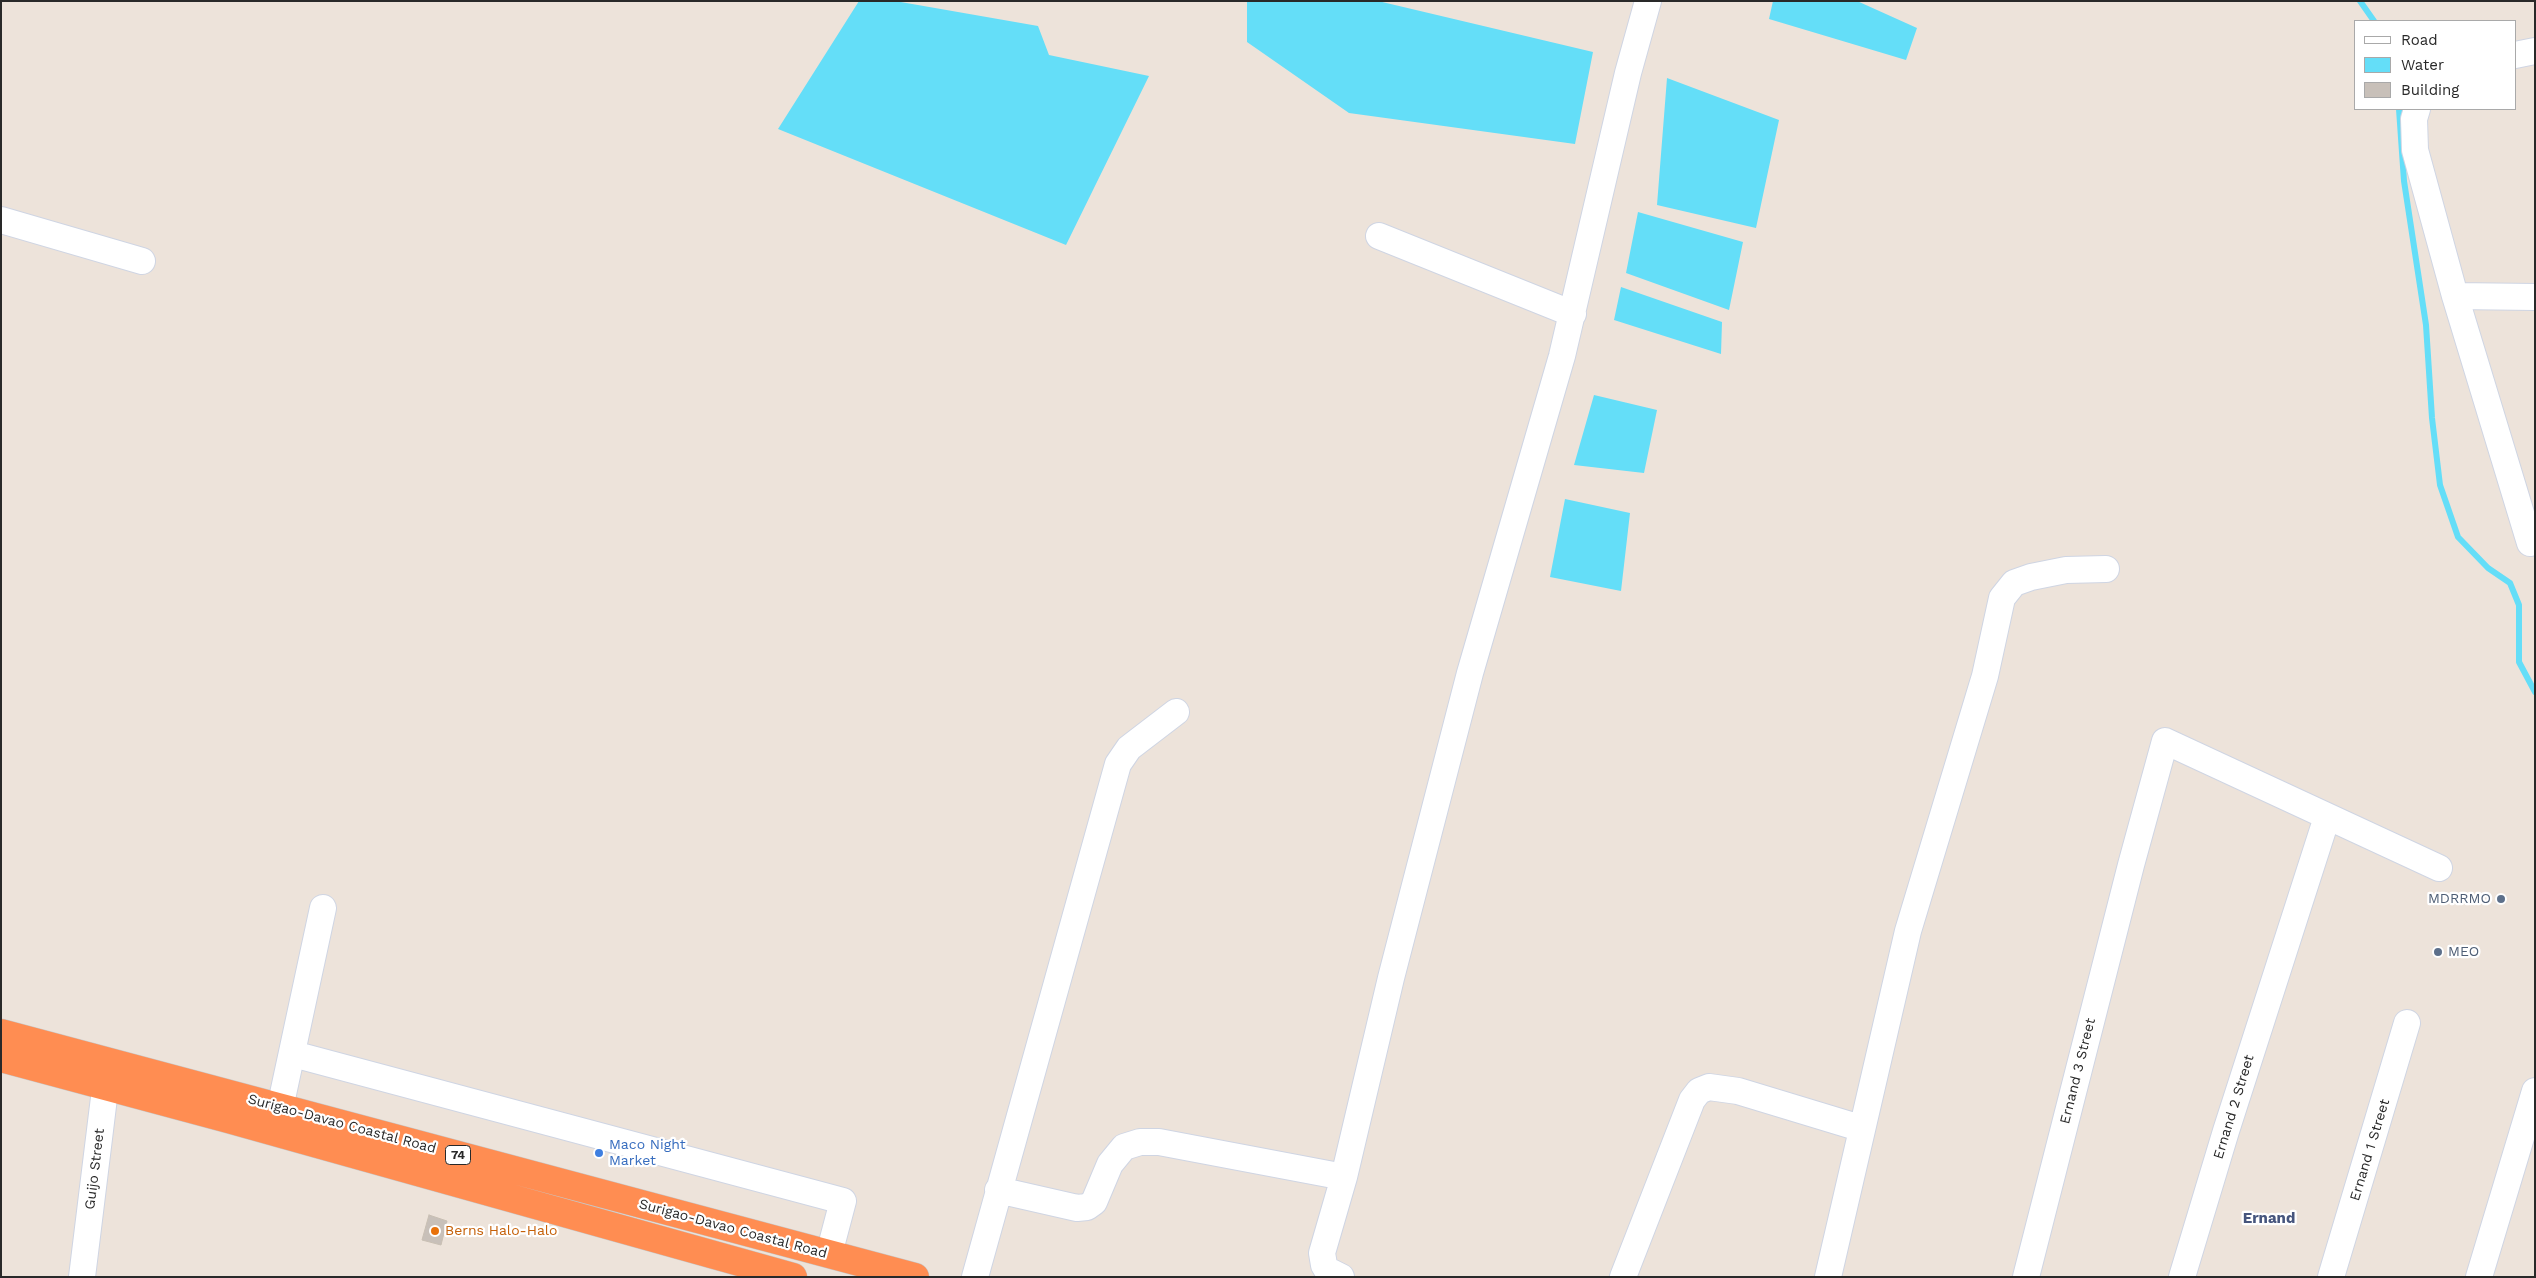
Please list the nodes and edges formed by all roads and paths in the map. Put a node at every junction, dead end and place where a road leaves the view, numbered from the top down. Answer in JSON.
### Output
{"nodes":[{"id":1,"x":1648,"y":1,"type":"edge"},
{"id":2,"x":2535,"y":51,"type":"edge"},
{"id":3,"x":2516,"y":55,"type":"edge"},
{"id":4,"x":2416,"y":110,"type":"edge"},
{"id":5,"x":1,"y":220,"type":"edge"},
{"id":6,"x":1379,"y":236,"type":"dead end"},
{"id":7,"x":142,"y":261,"type":"dead end"},
{"id":8,"x":2455,"y":296,"type":"junction"},
{"id":9,"x":2535,"y":297,"type":"edge"},
{"id":10,"x":1573,"y":314,"type":"junction"},
{"id":11,"x":2530,"y":543,"type":"dead end"},
{"id":12,"x":2106,"y":569,"type":"dead end"},
{"id":13,"x":1176,"y":712,"type":"dead end"},
{"id":14,"x":2327,"y":817,"type":"junction"},
{"id":15,"x":2439,"y":868,"type":"dead end"},
{"id":16,"x":324,"y":908,"type":"dead end"},
{"id":17,"x":2407,"y":1023,"type":"dead end"},
{"id":18,"x":1,"y":1033,"type":"edge"},
{"id":19,"x":293,"y":1054,"type":"junction"},
{"id":20,"x":1,"y":1058,"type":"edge"},
{"id":21,"x":107,"y":1074,"type":"junction"},
{"id":22,"x":2535,"y":1091,"type":"edge"},
{"id":23,"x":280,"y":1108,"type":"junction"},
{"id":24,"x":1860,"y":1128,"type":"junction"},
{"id":25,"x":1344,"y":1176,"type":"junction"},
{"id":26,"x":998,"y":1190,"type":"junction"},
{"id":27,"x":772,"y":1239,"type":"junction"},
{"id":28,"x":829,"y":1254,"type":"junction"},
{"id":29,"x":762,"y":1273,"type":"edge"},
{"id":30,"x":82,"y":1277,"type":"edge"},
{"id":31,"x":794,"y":1277,"type":"edge"},
{"id":32,"x":915,"y":1277,"type":"edge"},
{"id":33,"x":975,"y":1277,"type":"edge"},
{"id":34,"x":1341,"y":1277,"type":"edge"},
{"id":35,"x":1623,"y":1277,"type":"edge"},
{"id":36,"x":1828,"y":1277,"type":"edge"},
{"id":37,"x":2026,"y":1277,"type":"edge"},
{"id":38,"x":2182,"y":1277,"type":"edge"},
{"id":39,"x":2331,"y":1277,"type":"edge"},
{"id":40,"x":2479,"y":1277,"type":"edge"}],
"edges":[{"from":1,"to":10,"type":"street"},
{"from":2,"to":3,"type":"street"},
{"from":4,"to":8,"type":"street"},
{"from":5,"to":7,"type":"street"},
{"from":6,"to":10,"type":"street"},
{"from":8,"to":9,"type":"street"},
{"from":8,"to":11,"type":"street"},
{"from":10,"to":25,"type":"street"},
{"from":12,"to":24,"type":"street"},
{"from":13,"to":26,"type":"street"},
{"from":14,"to":15,"type":"street"},
{"from":14,"to":37,"type":"street","name":"Ernand 3 Street"},
{"from":14,"to":38,"type":"street","name":"Ernand 2 Street"},
{"from":16,"to":19,"type":"street"},
{"from":17,"to":39,"type":"street","name":"Ernand 1 Street"},
{"from":18,"to":21,"type":"highway","name":"Surigao-Davao Coastal Road","number":"74"},
{"from":19,"to":23,"type":"street"},
{"from":19,"to":28,"type":"street"},
{"from":20,"to":21,"type":"highway","name":"Surigao-Davao Coastal Road","number":"74"},
{"from":21,"to":23,"type":"highway","name":"Surigao-Davao Coastal Road","number":"74"},
{"from":21,"to":29,"type":"highway","name":"Surigao-Davao Coastal Road","number":"74"},
{"from":21,"to":30,"type":"street","name":"Guijo Street"},
{"from":22,"to":40,"type":"street"},
{"from":23,"to":27,"type":"highway","name":"Surigao-Davao Coastal Road","number":"74"},
{"from":24,"to":35,"type":"street"},
{"from":24,"to":36,"type":"street"},
{"from":25,"to":26,"type":"street"},
{"from":25,"to":34,"type":"street"},
{"from":26,"to":33,"type":"street"},
{"from":27,"to":28,"type":"highway","name":"Surigao-Davao Coastal Road","number":"74"},
{"from":27,"to":29,"type":"street"},
{"from":28,"to":32,"type":"highway","name":"Surigao-Davao Coastal Road","number":"74"},
{"from":29,"to":31,"type":"highway","name":"Surigao-Davao Coastal Road","number":"74"}]}
